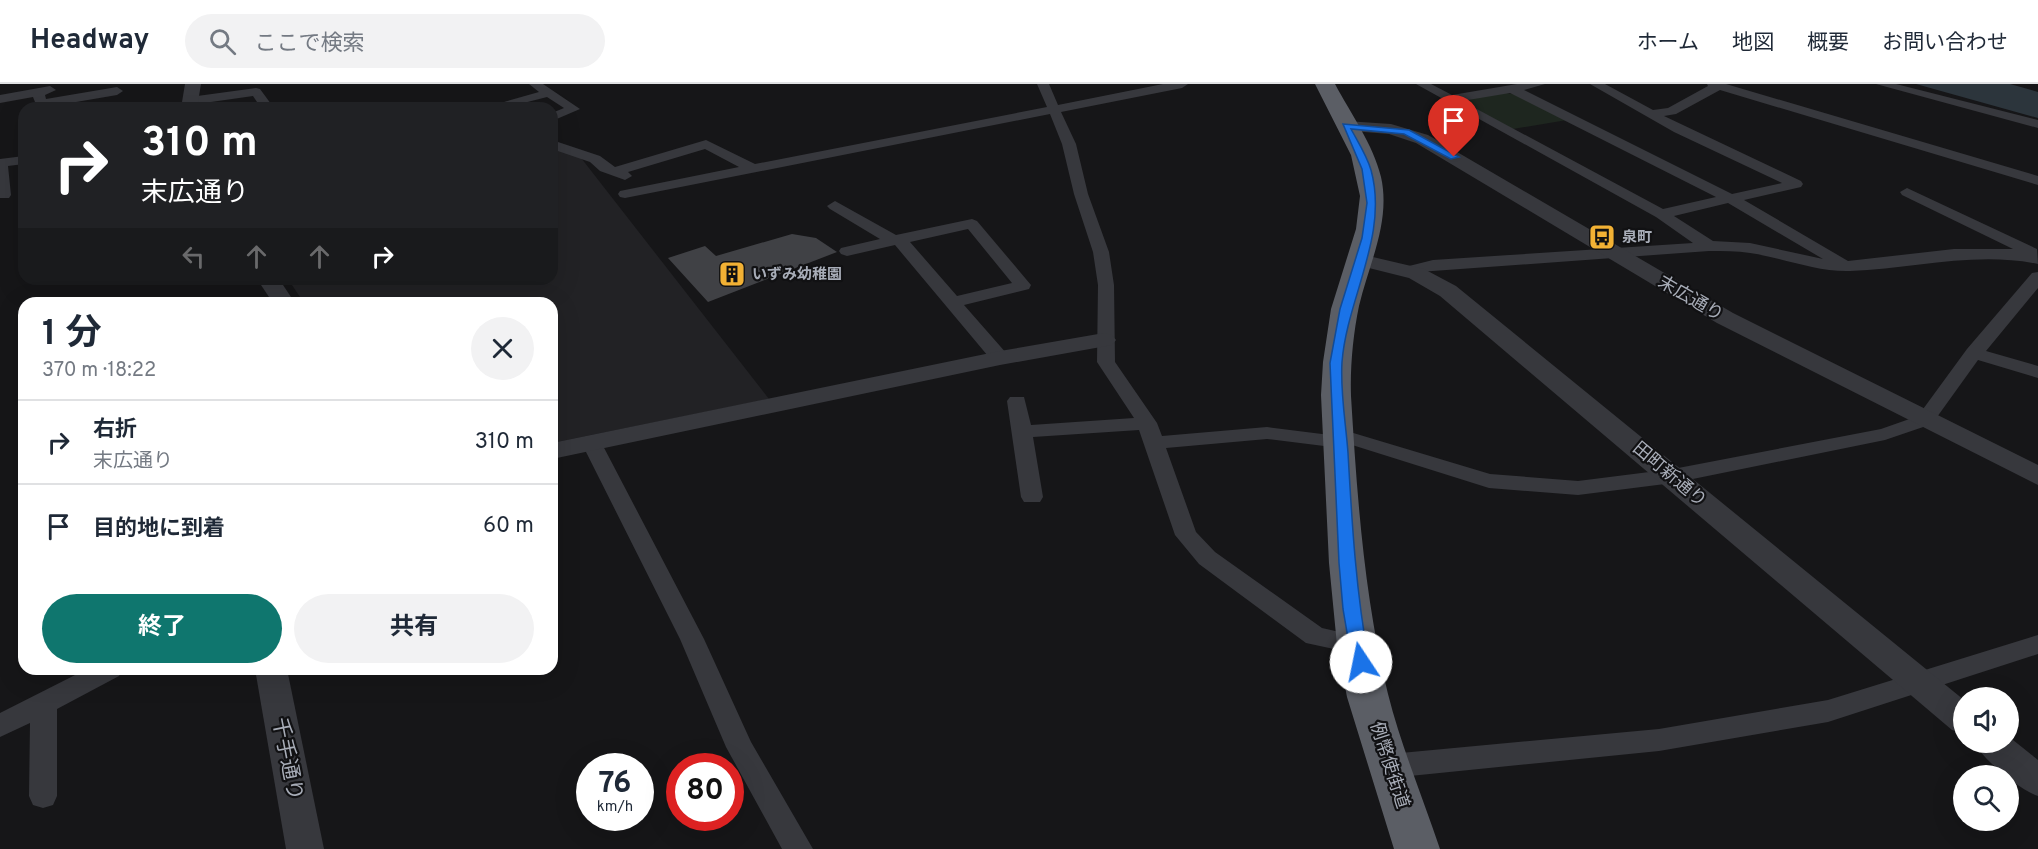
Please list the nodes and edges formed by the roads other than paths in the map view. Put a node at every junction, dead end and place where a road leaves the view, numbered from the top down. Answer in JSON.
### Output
{"nodes":[{"id":1,"x":84,"y":84,"type":"edge"},
{"id":2,"x":194,"y":84,"type":"edge"},
{"id":3,"x":535,"y":84,"type":"edge"},
{"id":4,"x":1043,"y":84,"type":"edge"},
{"id":5,"x":1182,"y":84,"type":"edge"},
{"id":6,"x":1325,"y":84,"type":"edge"},
{"id":7,"x":1422,"y":84,"type":"edge"},
{"id":8,"x":1539,"y":84,"type":"edge"},
{"id":9,"x":1596,"y":84,"type":"edge"},
{"id":10,"x":1882,"y":84,"type":"edge"},
{"id":11,"x":1715,"y":85,"type":"edge"},
{"id":12,"x":1512,"y":88,"type":"junction"},
{"id":13,"x":117,"y":91,"type":"dead end"},
{"id":14,"x":38,"y":92,"type":"junction"},
{"id":15,"x":549,"y":93,"type":"junction"},
{"id":16,"x":0,"y":99,"type":"edge"},
{"id":17,"x":1450,"y":99,"type":"junction"},
{"id":18,"x":40,"y":102,"type":"edge"},
{"id":19,"x":53,"y":102,"type":"edge"},
{"id":20,"x":191,"y":102,"type":"edge"},
{"id":21,"x":205,"y":102,"type":"edge"},
{"id":22,"x":264,"y":102,"type":"edge"},
{"id":23,"x":518,"y":102,"type":"edge"},
{"id":24,"x":1056,"y":109,"type":"junction"},
{"id":25,"x":1652,"y":114,"type":"junction"},
{"id":26,"x":558,"y":115,"type":"edge"},
{"id":27,"x":2038,"y":124,"type":"edge"},
{"id":28,"x":1346,"y":126,"type":"junction"},
{"id":29,"x":558,"y":146,"type":"edge"},
{"id":30,"x":18,"y":161,"type":"edge"},
{"id":31,"x":1,"y":163,"type":"edge"},
{"id":32,"x":753,"y":169,"type":"junction"},
{"id":33,"x":613,"y":172,"type":"junction"},
{"id":34,"x":2038,"y":181,"type":"edge"},
{"id":35,"x":669,"y":186,"type":"junction"},
{"id":36,"x":1907,"y":192,"type":"dead end"},
{"id":37,"x":625,"y":194,"type":"dead end"},
{"id":38,"x":4,"y":195,"type":"dead end"},
{"id":39,"x":1733,"y":200,"type":"junction"},
{"id":40,"x":835,"y":206,"type":"dead end"},
{"id":41,"x":1660,"y":214,"type":"junction"},
{"id":42,"x":896,"y":240,"type":"junction"},
{"id":43,"x":1709,"y":246,"type":"junction"},
{"id":44,"x":847,"y":251,"type":"dead end"},
{"id":45,"x":1614,"y":254,"type":"junction"},
{"id":46,"x":2035,"y":258,"type":"edge"},
{"id":47,"x":1360,"y":260,"type":"junction"},
{"id":48,"x":1849,"y":266,"type":"junction"},
{"id":49,"x":1411,"y":270,"type":"junction"},
{"id":50,"x":2038,"y":277,"type":"edge"},
{"id":51,"x":953,"y":302,"type":"junction"},
{"id":52,"x":1104,"y":340,"type":"junction"},
{"id":53,"x":1974,"y":353,"type":"junction"},
{"id":54,"x":1000,"y":358,"type":"junction"},
{"id":55,"x":2038,"y":372,"type":"edge"},
{"id":56,"x":1017,"y":401,"type":"dead end"},
{"id":57,"x":1925,"y":420,"type":"junction"},
{"id":58,"x":1022,"y":432,"type":"junction"},
{"id":59,"x":1151,"y":433,"type":"junction"},
{"id":60,"x":1340,"y":439,"type":"junction"},
{"id":61,"x":591,"y":442,"type":"junction"},
{"id":62,"x":558,"y":450,"type":"edge"},
{"id":63,"x":1673,"y":476,"type":"junction"},
{"id":64,"x":2038,"y":476,"type":"edge"},
{"id":65,"x":1032,"y":497,"type":"dead end"},
{"id":66,"x":2038,"y":644,"type":"edge"},
{"id":67,"x":1357,"y":645,"type":"junction"},
{"id":68,"x":99,"y":675,"type":"edge"},
{"id":69,"x":272,"y":675,"type":"edge"},
{"id":70,"x":1918,"y":682,"type":"junction"},
{"id":71,"x":44,"y":705,"type":"junction"},
{"id":72,"x":1953,"y":711,"type":"edge"},
{"id":73,"x":0,"y":726,"type":"edge"},
{"id":74,"x":2004,"y":753,"type":"edge"},
{"id":75,"x":1390,"y":766,"type":"junction"},
{"id":76,"x":2038,"y":781,"type":"edge"},
{"id":77,"x":43,"y":796,"type":"dead end"},
{"id":78,"x":305,"y":849,"type":"edge"},
{"id":79,"x":798,"y":849,"type":"edge"},
{"id":80,"x":1417,"y":849,"type":"edge"}],
"edges":[{"from":1,"to":14,"type":"street"},
{"from":2,"to":20,"type":"street"},
{"from":3,"to":15,"type":"street"},
{"from":4,"to":24,"type":"street"},
{"from":5,"to":24,"type":"street"},
{"from":6,"to":28,"type":"highway","name":"例幣使街道"},
{"from":7,"to":17,"type":"street"},
{"from":8,"to":12,"type":"street"},
{"from":9,"to":25,"type":"street"},
{"from":10,"to":27,"type":"street"},
{"from":11,"to":25,"type":"street"},
{"from":11,"to":34,"type":"street"},
{"from":12,"to":17,"type":"street"},
{"from":12,"to":39,"type":"street"},
{"from":13,"to":19,"type":"street"},
{"from":14,"to":16,"type":"street"},
{"from":14,"to":18,"type":"street"},
{"from":15,"to":23,"type":"street"},
{"from":15,"to":26,"type":"street"},
{"from":17,"to":41,"type":"street"},
{"from":21,"to":22,"type":"street"},
{"from":24,"to":32,"type":"street"},
{"from":24,"to":52,"type":"street"},
{"from":25,"to":39,"type":"street"},
{"from":28,"to":45,"type":"street","name":"末広通り"},
{"from":28,"to":47,"type":"highway","name":"例幣使街道"},
{"from":29,"to":33,"type":"street"},
{"from":30,"to":31,"type":"street"},
{"from":31,"to":38,"type":"street"},
{"from":32,"to":33,"type":"street"},
{"from":32,"to":35,"type":"street"},
{"from":33,"to":35,"type":"street"},
{"from":35,"to":37,"type":"street"},
{"from":36,"to":46,"type":"street"},
{"from":39,"to":41,"type":"street"},
{"from":39,"to":48,"type":"street"},
{"from":40,"to":42,"type":"street"},
{"from":41,"to":43,"type":"street"},
{"from":42,"to":44,"type":"street"},
{"from":42,"to":51,"type":"street"},
{"from":42,"to":51,"type":"street"},
{"from":43,"to":45,"type":"street"},
{"from":43,"to":48,"type":"street"},
{"from":45,"to":49,"type":"street"},
{"from":45,"to":57,"type":"street","name":"末広通り"},
{"from":46,"to":48,"type":"street"},
{"from":47,"to":49,"type":"street","name":"田町新通り"},
{"from":47,"to":60,"type":"highway","name":"例幣使街道"},
{"from":49,"to":63,"type":"street","name":"田町新通り"},
{"from":50,"to":53,"type":"street"},
{"from":51,"to":54,"type":"street"},
{"from":52,"to":54,"type":"street"},
{"from":52,"to":59,"type":"street"},
{"from":53,"to":55,"type":"street"},
{"from":53,"to":57,"type":"street"},
{"from":54,"to":61,"type":"street"},
{"from":56,"to":58,"type":"street"},
{"from":57,"to":63,"type":"street"},
{"from":57,"to":64,"type":"street","name":"末広通り"},
{"from":58,"to":59,"type":"street"},
{"from":58,"to":65,"type":"street"},
{"from":59,"to":60,"type":"street"},
{"from":59,"to":67,"type":"street"},
{"from":60,"to":63,"type":"street"},
{"from":60,"to":67,"type":"highway","name":"例幣使街道"},
{"from":61,"to":62,"type":"street"},
{"from":61,"to":79,"type":"street"},
{"from":63,"to":70,"type":"street","name":"田町新通り"},
{"from":66,"to":70,"type":"street"},
{"from":67,"to":75,"type":"highway","name":"例幣使街道"},
{"from":68,"to":71,"type":"street"},
{"from":69,"to":78,"type":"street","name":"千手通り"},
{"from":70,"to":72,"type":"street","name":"田町新通り"},
{"from":70,"to":75,"type":"street"},
{"from":71,"to":73,"type":"street"},
{"from":71,"to":77,"type":"street"},
{"from":74,"to":76,"type":"street"},
{"from":75,"to":80,"type":"highway","name":"例幣使街道"}]}
